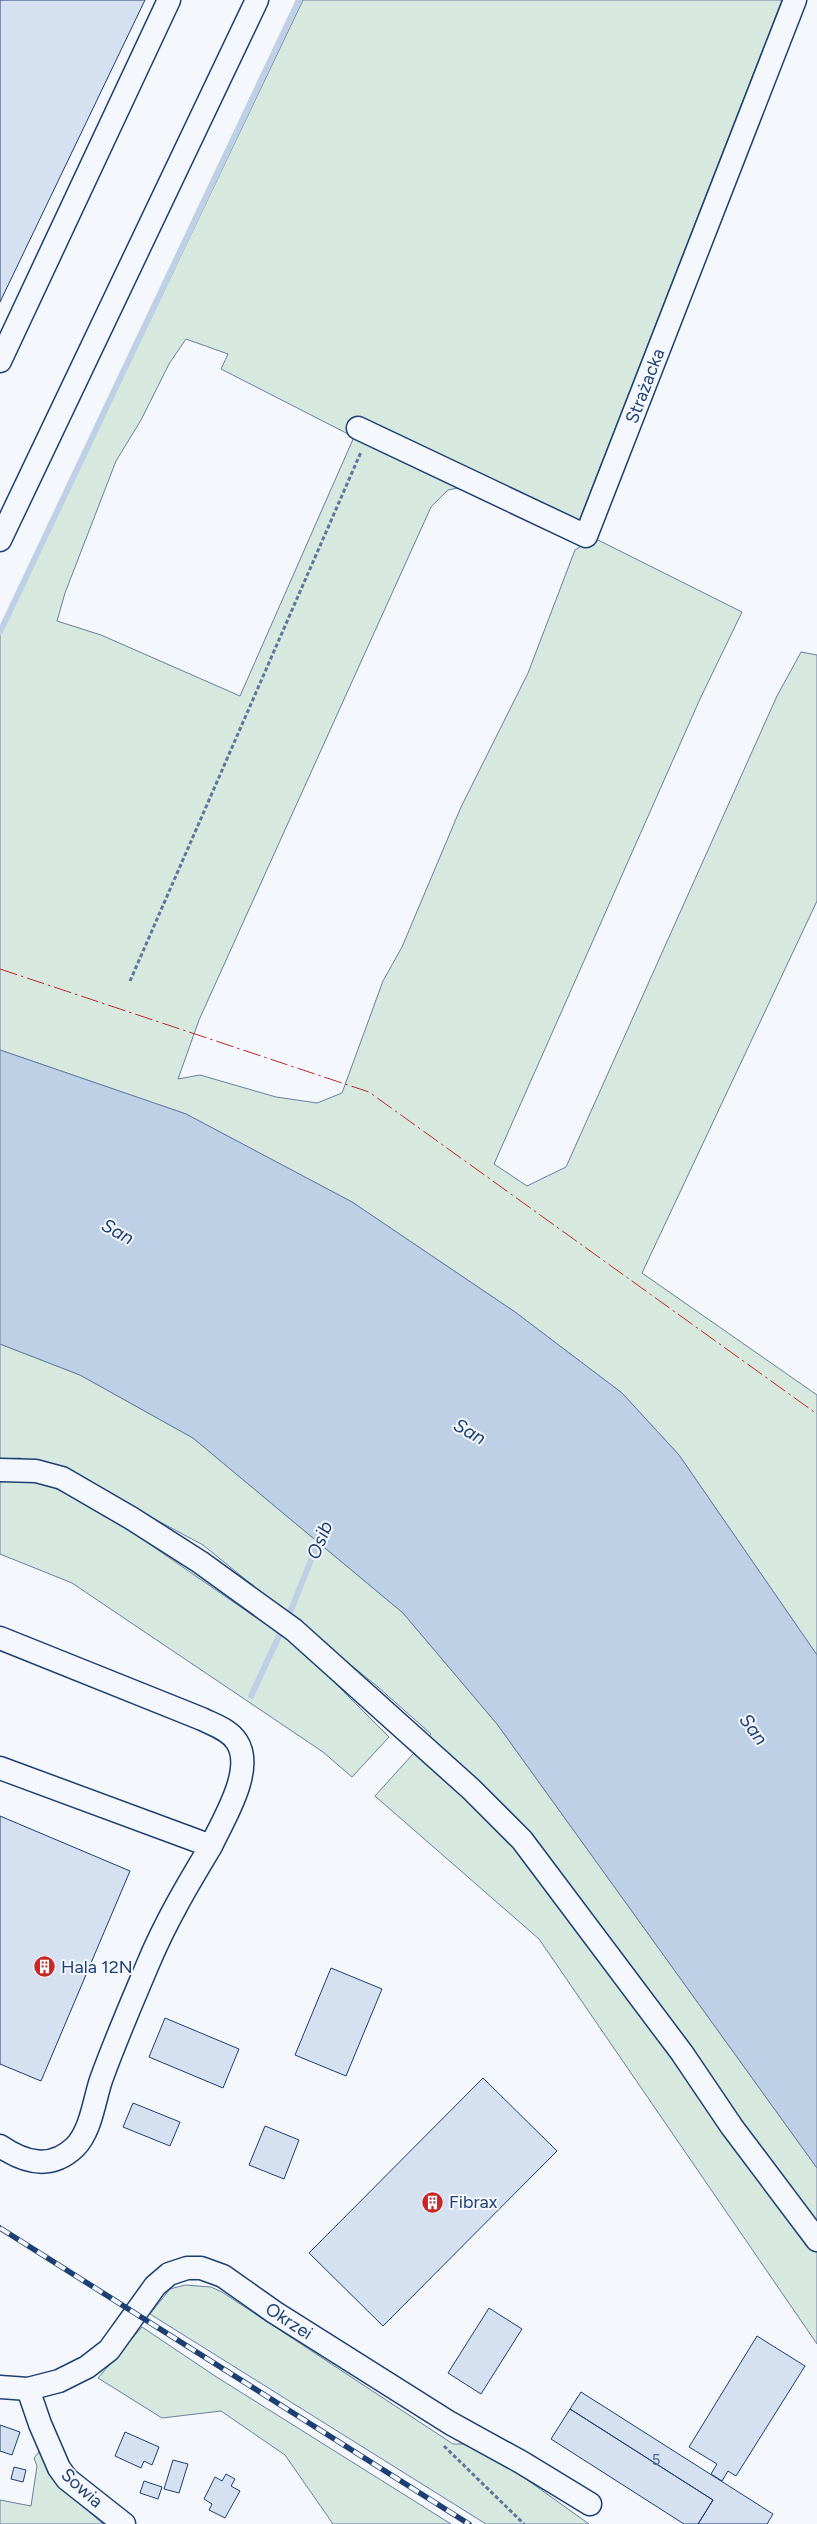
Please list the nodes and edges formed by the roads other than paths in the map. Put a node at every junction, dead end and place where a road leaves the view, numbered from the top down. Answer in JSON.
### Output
{"nodes":[{"id":1,"x":169,"y":0,"type":"edge"},
{"id":2,"x":257,"y":0,"type":"edge"},
{"id":3,"x":794,"y":0,"type":"edge"},
{"id":4,"x":0,"y":361,"type":"edge"},
{"id":5,"x":363,"y":430,"type":"road end"},
{"id":6,"x":0,"y":540,"type":"edge"},
{"id":7,"x":0,"y":1470,"type":"edge"},
{"id":8,"x":0,"y":1638,"type":"edge"},
{"id":9,"x":0,"y":1768,"type":"edge"},
{"id":10,"x":211,"y":1846,"type":"junction"},
{"id":11,"x":0,"y":2146,"type":"edge"},
{"id":12,"x":817,"y":2240,"type":"edge"},
{"id":13,"x":0,"y":2388,"type":"edge"},
{"id":14,"x":28,"y":2388,"type":"junction"},
{"id":15,"x":590,"y":2504,"type":"dead end"},
{"id":16,"x":124,"y":2524,"type":"edge"}],
"edges":[{"from":1,"to":4,"type":"street"},
{"from":2,"to":6,"type":"street"},
{"from":3,"to":5,"type":"street","name":"Strażacka"},
{"from":7,"to":12,"type":"street"},
{"from":8,"to":10,"type":"street"},
{"from":9,"to":10,"type":"street"},
{"from":10,"to":11,"type":"street"},
{"from":13,"to":14,"type":"street","name":"Okrzei"},
{"from":14,"to":15,"type":"street","name":"Okrzei"},
{"from":14,"to":16,"type":"street","name":"Sowia"}]}
